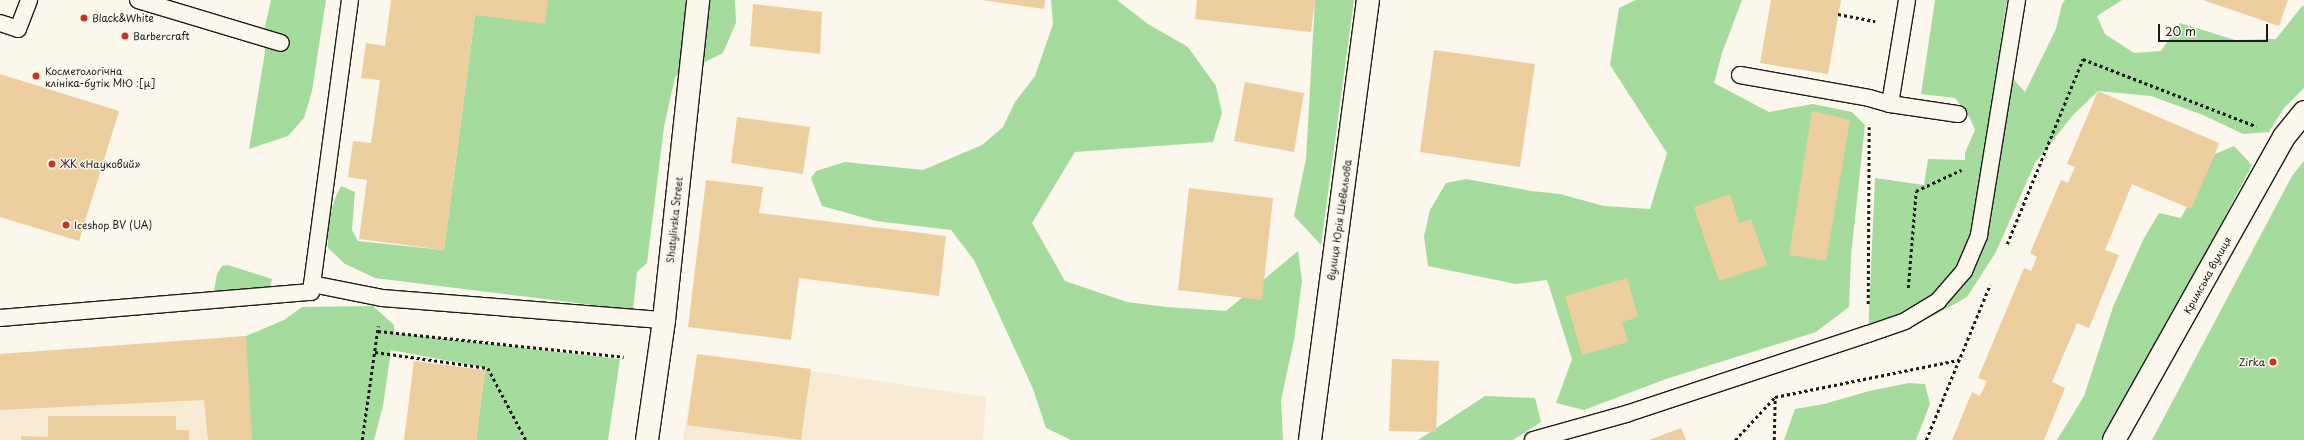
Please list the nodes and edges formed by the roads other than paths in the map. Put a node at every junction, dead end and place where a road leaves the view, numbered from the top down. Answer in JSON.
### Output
{"nodes":[{"id":1,"x":29,"y":0,"type":"edge"},
{"id":2,"x":138,"y":0,"type":"edge"},
{"id":3,"x":350,"y":0,"type":"edge"},
{"id":4,"x":698,"y":0,"type":"edge"},
{"id":5,"x":1368,"y":0,"type":"edge"},
{"id":6,"x":1907,"y":0,"type":"edge"},
{"id":7,"x":2017,"y":0,"type":"edge"},
{"id":8,"x":0,"y":22,"type":"edge"},
{"id":9,"x":281,"y":42,"type":"dead end"},
{"id":10,"x":1740,"y":74,"type":"dead end"},
{"id":11,"x":1890,"y":104,"type":"junction"},
{"id":12,"x":2304,"y":112,"type":"edge"},
{"id":13,"x":1958,"y":114,"type":"dead end"},
{"id":14,"x":312,"y":284,"type":"junction"},
{"id":15,"x":0,"y":318,"type":"edge"},
{"id":16,"x":664,"y":320,"type":"junction"},
{"id":17,"x":647,"y":440,"type":"edge"},
{"id":18,"x":1310,"y":440,"type":"edge"},
{"id":19,"x":1533,"y":440,"type":"edge"},
{"id":20,"x":2114,"y":440,"type":"edge"}],
"edges":[{"from":1,"to":8,"type":"lane"},
{"from":2,"to":9,"type":"lane"},
{"from":3,"to":14,"type":"lane"},
{"from":4,"to":16,"type":"street","name":"Shatylivska Street"},
{"from":5,"to":18,"type":"street","name":"вулиця Юрія Шевельова"},
{"from":6,"to":11,"type":"lane"},
{"from":7,"to":19,"type":"lane"},
{"from":10,"to":11,"type":"lane"},
{"from":11,"to":13,"type":"lane"},
{"from":12,"to":20,"type":"street","name":"Кримська вулиця"},
{"from":14,"to":15,"type":"lane"},
{"from":14,"to":16,"type":"lane"},
{"from":16,"to":17,"type":"street","name":"Shatylivska Street"}]}
